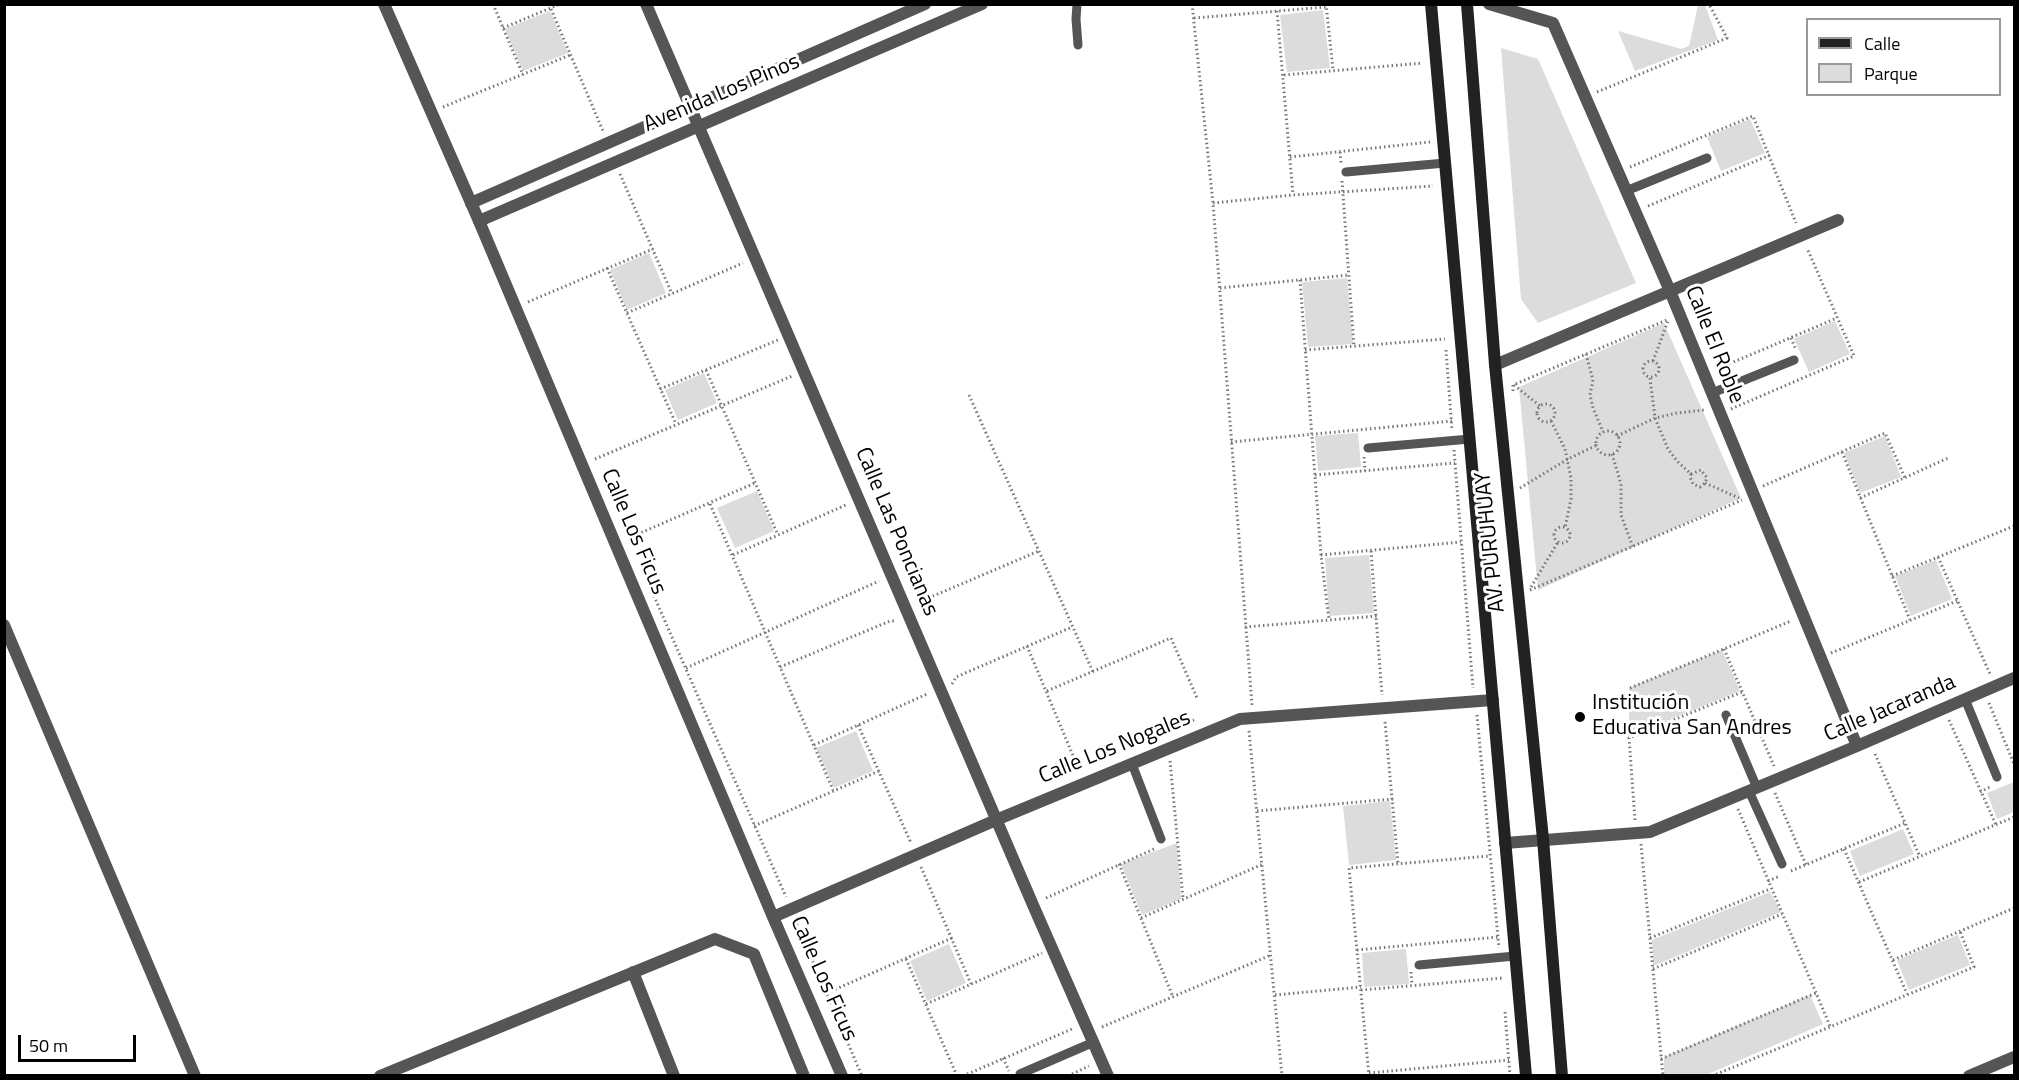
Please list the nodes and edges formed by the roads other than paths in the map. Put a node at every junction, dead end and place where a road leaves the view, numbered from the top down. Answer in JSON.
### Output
{"nodes":[{"id":1,"x":384,"y":4,"type":"edge"},
{"id":2,"x":646,"y":4,"type":"edge"},
{"id":3,"x":925,"y":4,"type":"edge"},
{"id":4,"x":982,"y":4,"type":"edge"},
{"id":5,"x":1077,"y":4,"type":"edge"},
{"id":6,"x":1431,"y":4,"type":"edge"},
{"id":7,"x":1467,"y":4,"type":"edge"},
{"id":8,"x":1489,"y":4,"type":"edge"},
{"id":9,"x":1078,"y":45,"type":"dead end"},
{"id":10,"x":690,"y":106,"type":"junction"},
{"id":11,"x":699,"y":127,"type":"junction"},
{"id":12,"x":1707,"y":158,"type":"dead end"},
{"id":13,"x":1445,"y":163,"type":"junction"},
{"id":14,"x":1346,"y":172,"type":"dead end"},
{"id":15,"x":1626,"y":190,"type":"junction"},
{"id":16,"x":471,"y":203,"type":"junction"},
{"id":17,"x":1838,"y":220,"type":"dead end"},
{"id":18,"x":479,"y":221,"type":"junction"},
{"id":19,"x":1670,"y":291,"type":"junction"},
{"id":20,"x":1794,"y":360,"type":"dead end"},
{"id":21,"x":1495,"y":365,"type":"junction"},
{"id":22,"x":1707,"y":397,"type":"junction"},
{"id":23,"x":1470,"y":439,"type":"junction"},
{"id":24,"x":1368,"y":448,"type":"dead end"},
{"id":25,"x":4,"y":625,"type":"edge"},
{"id":26,"x":2014,"y":678,"type":"edge"},
{"id":27,"x":1965,"y":699,"type":"junction"},
{"id":28,"x":1493,"y":700,"type":"junction"},
{"id":29,"x":1726,"y":715,"type":"dead end"},
{"id":30,"x":1857,"y":746,"type":"junction"},
{"id":31,"x":1132,"y":764,"type":"junction"},
{"id":32,"x":1997,"y":777,"type":"dead end"},
{"id":33,"x":1753,"y":789,"type":"junction"},
{"id":34,"x":996,"y":820,"type":"junction"},
{"id":35,"x":1543,"y":839,"type":"junction"},
{"id":36,"x":1162,"y":843,"type":"road end"},
{"id":37,"x":1505,"y":843,"type":"junction"},
{"id":38,"x":1782,"y":864,"type":"dead end"},
{"id":39,"x":773,"y":917,"type":"junction"},
{"id":40,"x":1515,"y":956,"type":"junction"},
{"id":41,"x":1419,"y":965,"type":"dead end"},
{"id":42,"x":633,"y":972,"type":"junction"},
{"id":43,"x":1094,"y":1042,"type":"junction"},
{"id":44,"x":2014,"y":1057,"type":"edge"},
{"id":45,"x":1015,"y":1075,"type":"edge"},
{"id":46,"x":1970,"y":1075,"type":"edge"},
{"id":47,"x":195,"y":1076,"type":"edge"},
{"id":48,"x":380,"y":1076,"type":"edge"},
{"id":49,"x":674,"y":1076,"type":"edge"},
{"id":50,"x":804,"y":1076,"type":"edge"},
{"id":51,"x":842,"y":1076,"type":"edge"},
{"id":52,"x":1108,"y":1076,"type":"edge"},
{"id":53,"x":1526,"y":1076,"type":"edge"},
{"id":54,"x":1562,"y":1076,"type":"edge"}],
"edges":[{"from":1,"to":16,"type":"street","name":"Calle Los Ficus"},
{"from":2,"to":10,"type":"street","name":"Calle Las Poncianas"},
{"from":3,"to":10,"type":"street","name":"Avenida Los Pinos"},
{"from":4,"to":11,"type":"street","name":"Avenida Los Pinos"},
{"from":5,"to":9,"type":"lane"},
{"from":6,"to":13,"type":"main road","name":"AV. PURUHUAY"},
{"from":7,"to":21,"type":"main road","name":"AV. PURUHUAY"},
{"from":8,"to":15,"type":"street","name":"Calle El Roble"},
{"from":10,"to":11,"type":"street","name":"Calle Las Poncianas"},
{"from":10,"to":16,"type":"street","name":"Avenida Los Pinos"},
{"from":11,"to":18,"type":"street","name":"Avenida Los Pinos"},
{"from":11,"to":34,"type":"street","name":"Calle Las Poncianas"},
{"from":12,"to":15,"type":"lane"},
{"from":13,"to":14,"type":"lane"},
{"from":13,"to":23,"type":"main road","name":"AV. PURUHUAY"},
{"from":15,"to":19,"type":"street","name":"Calle El Roble"},
{"from":16,"to":18,"type":"street","name":"Calle Los Ficus"},
{"from":17,"to":19,"type":"street"},
{"from":18,"to":39,"type":"street","name":"Calle Los Ficus"},
{"from":19,"to":21,"type":"street"},
{"from":19,"to":22,"type":"street","name":"Calle El Roble"},
{"from":20,"to":22,"type":"lane"},
{"from":21,"to":35,"type":"main road","name":"AV. PURUHUAY"},
{"from":22,"to":30,"type":"street","name":"Calle El Roble"},
{"from":23,"to":24,"type":"lane"},
{"from":23,"to":28,"type":"main road","name":"AV. PURUHUAY"},
{"from":25,"to":47,"type":"street"},
{"from":26,"to":27,"type":"street","name":"Calle Jacaranda"},
{"from":27,"to":30,"type":"street","name":"Calle Jacaranda"},
{"from":27,"to":32,"type":"lane"},
{"from":28,"to":31,"type":"street","name":"Calle Los Nogales"},
{"from":28,"to":37,"type":"main road","name":"AV. PURUHUAY"},
{"from":29,"to":33,"type":"lane"},
{"from":30,"to":33,"type":"street","name":"Calle Jacaranda"},
{"from":31,"to":34,"type":"street","name":"Calle Los Nogales"},
{"from":31,"to":36,"type":"lane"},
{"from":33,"to":35,"type":"street","name":"Calle Jacaranda"},
{"from":33,"to":38,"type":"lane"},
{"from":34,"to":39,"type":"street","name":"Calle Los Nogales"},
{"from":34,"to":43,"type":"street","name":"Calle Las Poncianas"},
{"from":35,"to":37,"type":"street","name":"Calle Jacaranda"},
{"from":35,"to":54,"type":"main road","name":"AV. PURUHUAY"},
{"from":37,"to":40,"type":"main road","name":"AV. PURUHUAY"},
{"from":39,"to":51,"type":"street","name":"Calle Los Ficus"},
{"from":40,"to":41,"type":"lane"},
{"from":40,"to":53,"type":"main road","name":"AV. PURUHUAY"},
{"from":42,"to":48,"type":"street"},
{"from":42,"to":49,"type":"street"},
{"from":42,"to":50,"type":"street"},
{"from":43,"to":45,"type":"lane"},
{"from":43,"to":52,"type":"street","name":"Calle Las Poncianas"},
{"from":44,"to":46,"type":"street"}]}
